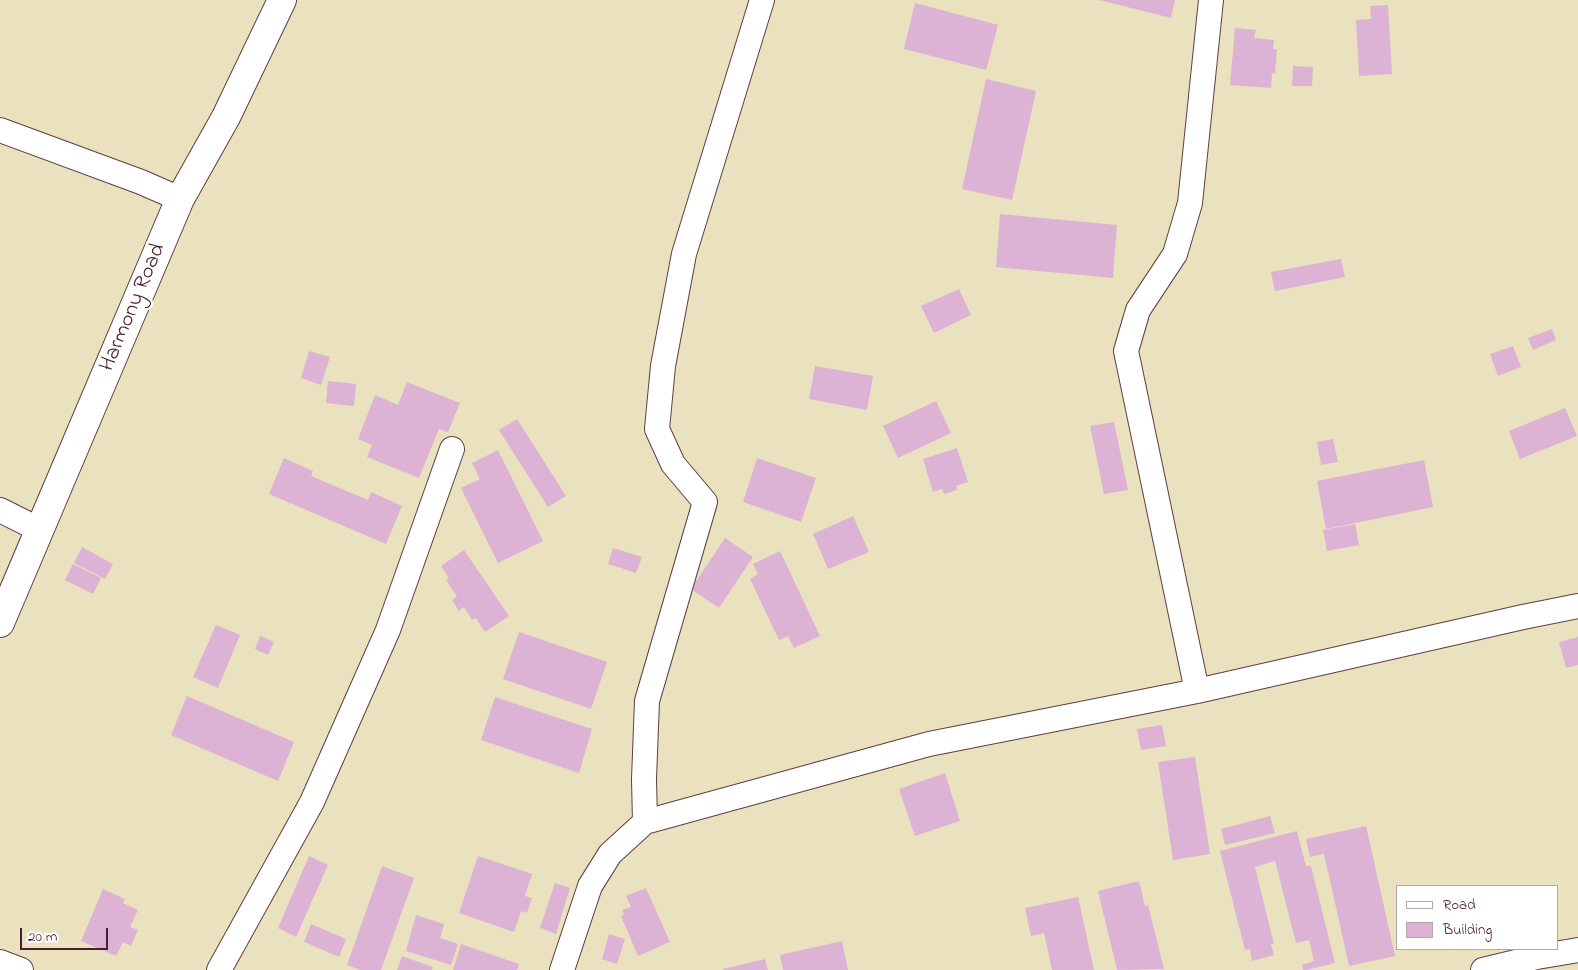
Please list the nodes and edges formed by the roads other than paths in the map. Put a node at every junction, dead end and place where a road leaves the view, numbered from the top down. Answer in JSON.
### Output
{"nodes":[{"id":1,"x":282,"y":0,"type":"edge"},
{"id":2,"x":762,"y":0,"type":"edge"},
{"id":3,"x":1211,"y":0,"type":"edge"},
{"id":4,"x":0,"y":130,"type":"edge"},
{"id":5,"x":180,"y":199,"type":"junction"},
{"id":6,"x":452,"y":449,"type":"dead end"},
{"id":7,"x":0,"y":510,"type":"edge"},
{"id":8,"x":40,"y":530,"type":"junction"},
{"id":9,"x":1578,"y":606,"type":"edge"},
{"id":10,"x":0,"y":623,"type":"edge"},
{"id":11,"x":1197,"y":691,"type":"junction"},
{"id":12,"x":645,"y":822,"type":"junction"},
{"id":13,"x":1578,"y":950,"type":"edge"},
{"id":14,"x":0,"y":962,"type":"edge"},
{"id":15,"x":21,"y":970,"type":"edge"},
{"id":16,"x":219,"y":970,"type":"edge"},
{"id":17,"x":562,"y":970,"type":"edge"},
{"id":18,"x":1483,"y":970,"type":"edge"}],
"edges":[{"from":1,"to":5,"type":"main road","name":"Harmony Road"},
{"from":2,"to":12,"type":"street"},
{"from":3,"to":11,"type":"street"},
{"from":4,"to":5,"type":"street"},
{"from":5,"to":8,"type":"main road","name":"Harmony Road"},
{"from":6,"to":16,"type":"street"},
{"from":7,"to":8,"type":"street"},
{"from":8,"to":10,"type":"main road","name":"Harmony Road"},
{"from":9,"to":11,"type":"street"},
{"from":11,"to":12,"type":"street"},
{"from":12,"to":17,"type":"street"},
{"from":13,"to":18,"type":"street"},
{"from":14,"to":15,"type":"street"}]}
